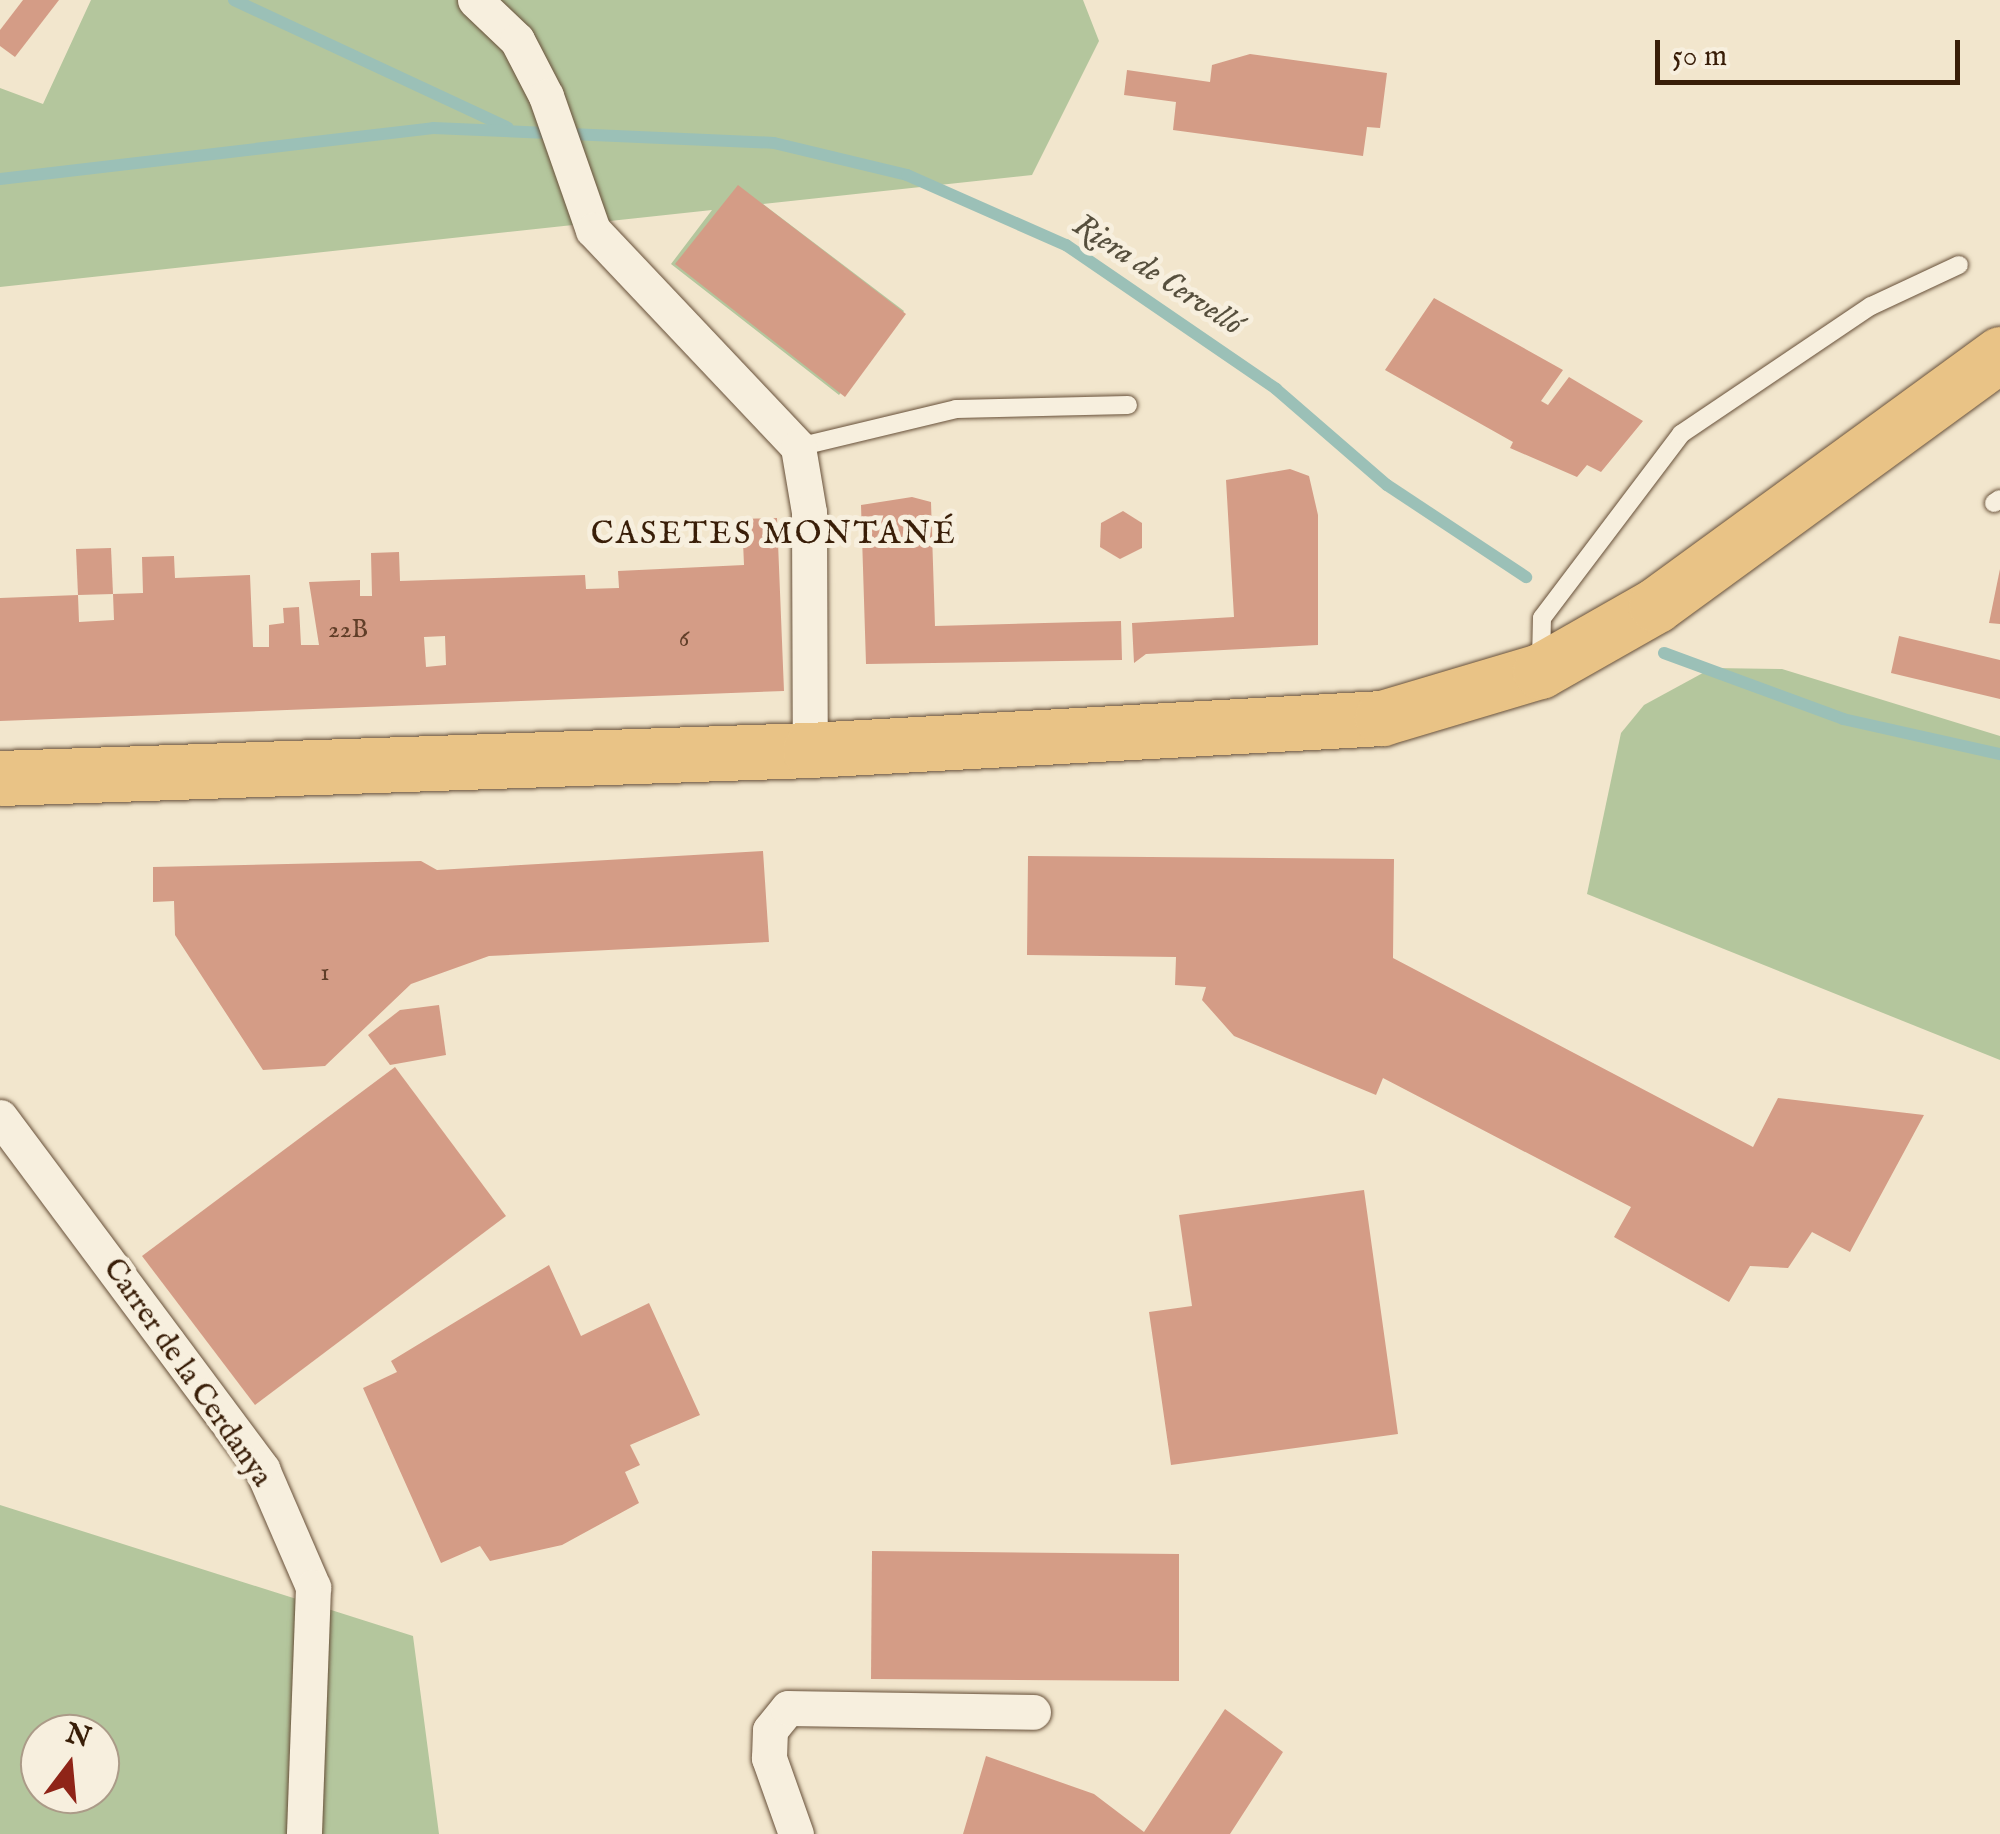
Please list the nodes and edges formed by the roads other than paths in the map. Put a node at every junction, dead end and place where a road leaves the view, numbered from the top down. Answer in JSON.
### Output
{"nodes":[{"id":1,"x":475,"y":0,"type":"edge"},
{"id":2,"x":1958,"y":265,"type":"dead end"},
{"id":3,"x":2000,"y":354,"type":"edge"},
{"id":4,"x":1128,"y":405,"type":"dead end"},
{"id":5,"x":798,"y":447,"type":"junction"},
{"id":6,"x":1540,"y":671,"type":"junction"},
{"id":7,"x":810,"y":750,"type":"junction"},
{"id":8,"x":0,"y":778,"type":"edge"},
{"id":9,"x":0,"y":1117,"type":"edge"},
{"id":10,"x":1033,"y":1712,"type":"dead end"},
{"id":11,"x":304,"y":1834,"type":"edge"},
{"id":12,"x":796,"y":1834,"type":"edge"}],
"edges":[{"from":1,"to":5,"type":"street"},
{"from":2,"to":6,"type":"lane"},
{"from":3,"to":6,"type":"main road"},
{"from":4,"to":5,"type":"lane"},
{"from":5,"to":7,"type":"street"},
{"from":6,"to":7,"type":"main road"},
{"from":7,"to":8,"type":"main road"},
{"from":9,"to":11,"type":"street","name":"Carrer de la Cerdanya"},
{"from":10,"to":12,"type":"street"}]}
